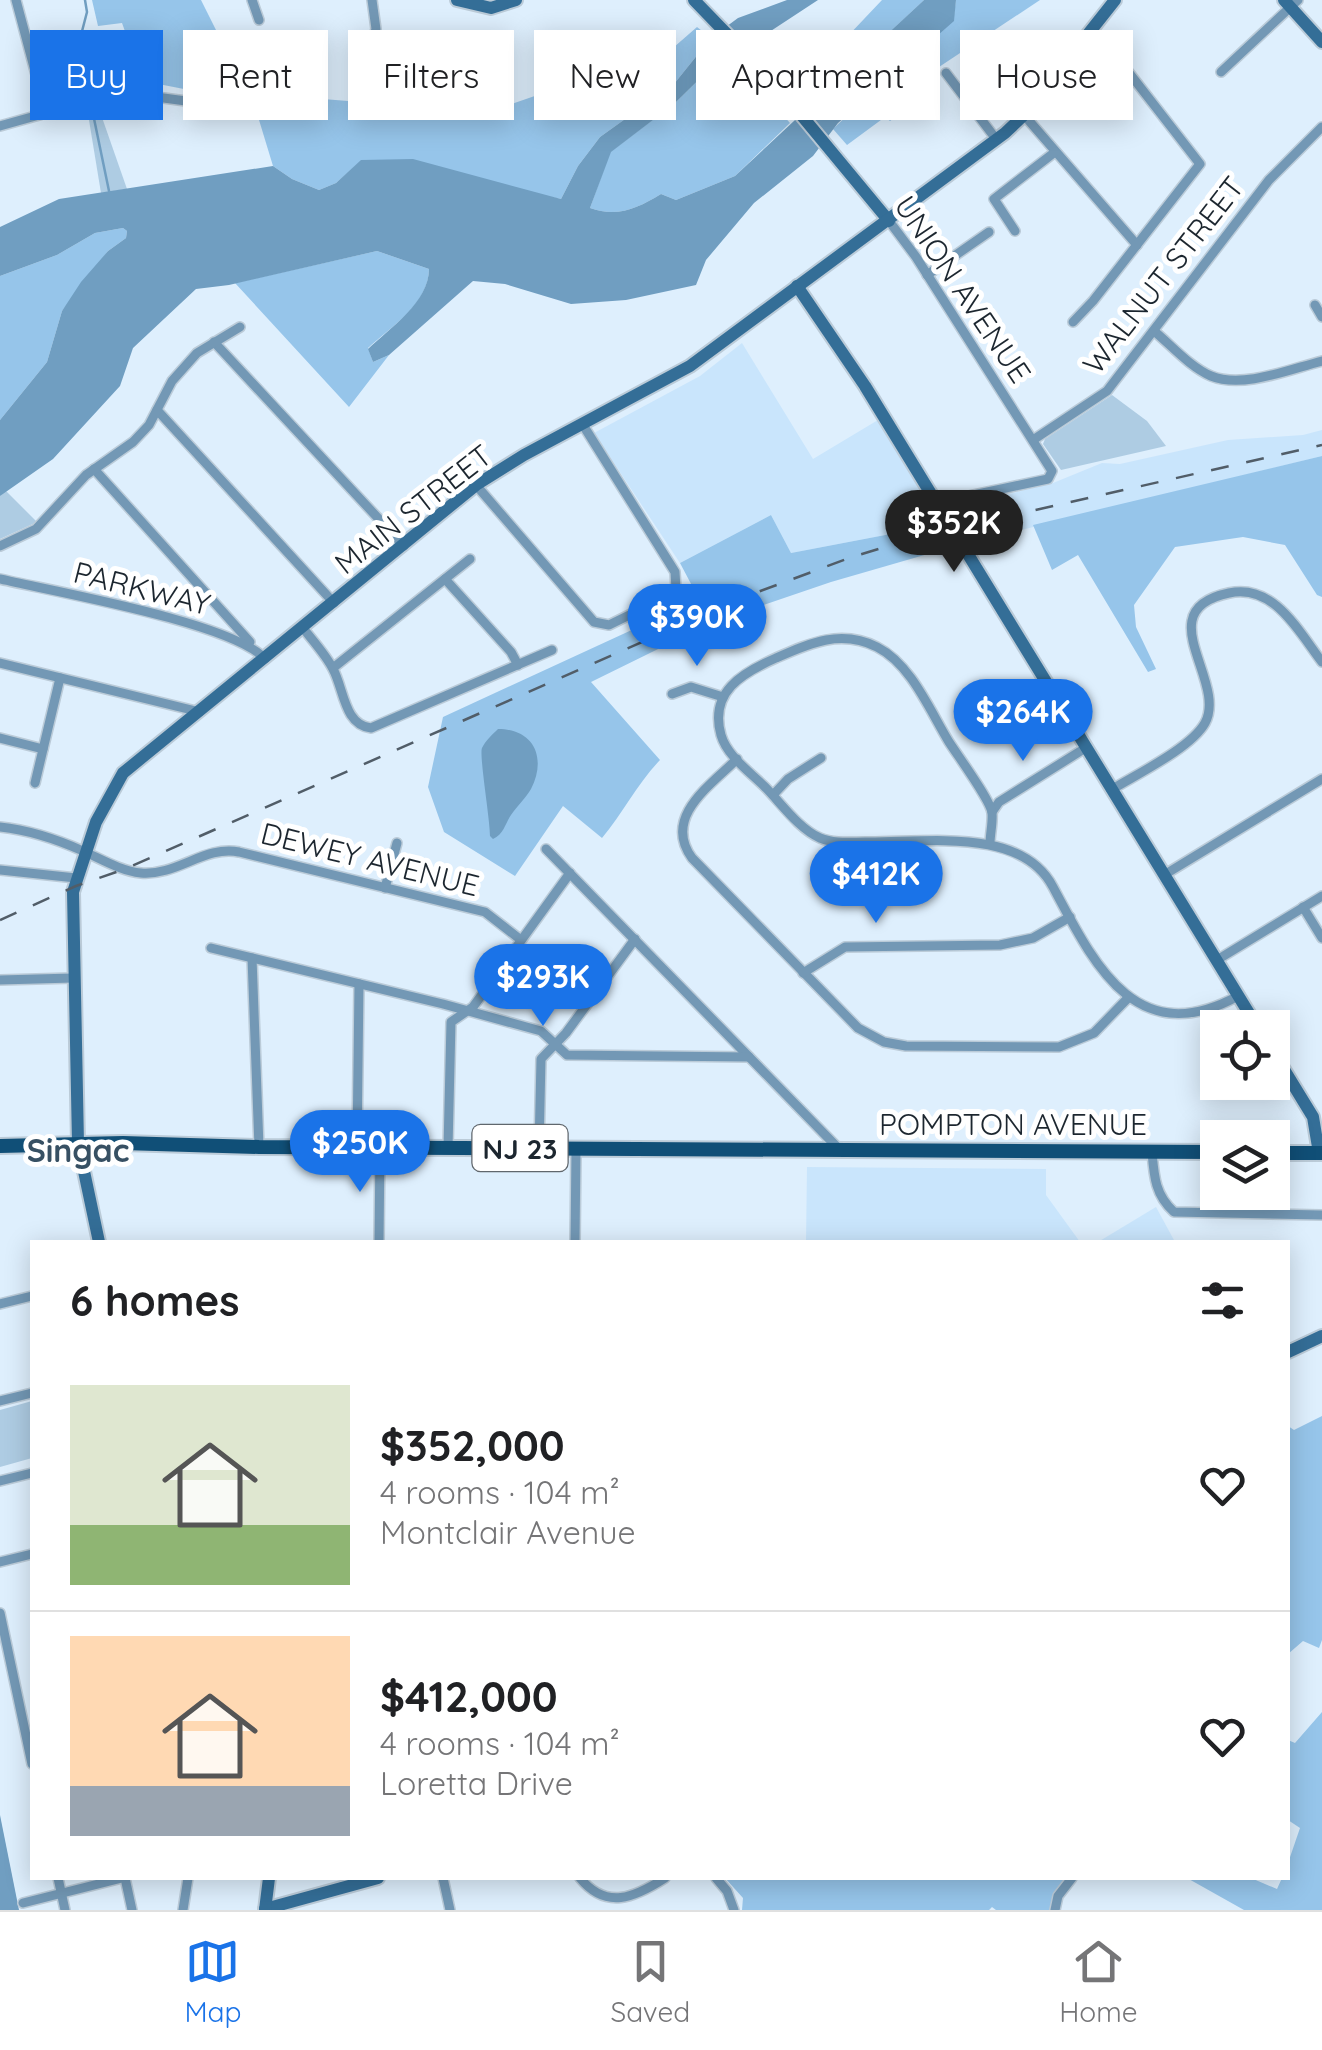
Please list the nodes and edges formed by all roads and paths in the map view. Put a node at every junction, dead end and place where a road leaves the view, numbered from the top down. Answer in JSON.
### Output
{"nodes":[{"id":1,"x":16,"y":0,"type":"edge"},
{"id":2,"x":252,"y":0,"type":"edge"},
{"id":3,"x":372,"y":0,"type":"edge"},
{"id":4,"x":457,"y":0,"type":"edge"},
{"id":5,"x":516,"y":0,"type":"edge"},
{"id":6,"x":1116,"y":0,"type":"edge"},
{"id":7,"x":1291,"y":2,"type":"edge"},
{"id":8,"x":697,"y":3,"type":"edge"},
{"id":9,"x":260,"y":20,"type":"dead end"},
{"id":10,"x":376,"y":30,"type":"edge"},
{"id":11,"x":1090,"y":30,"type":"edge"},
{"id":12,"x":1322,"y":42,"type":"edge"},
{"id":13,"x":30,"y":52,"type":"edge"},
{"id":14,"x":1221,"y":72,"type":"dead end"},
{"id":15,"x":946,"y":73,"type":"dead end"},
{"id":16,"x":1133,"y":77,"type":"edge"},
{"id":17,"x":30,"y":117,"type":"edge"},
{"id":18,"x":1018,"y":120,"type":"edge"},
{"id":19,"x":1028,"y":120,"type":"edge"},
{"id":20,"x":0,"y":126,"type":"edge"},
{"id":21,"x":1322,"y":127,"type":"edge"},
{"id":22,"x":996,"y":139,"type":"junction"},
{"id":23,"x":1055,"y":152,"type":"junction"},
{"id":24,"x":889,"y":221,"type":"junction"},
{"id":25,"x":1014,"y":230,"type":"dead end"},
{"id":26,"x":988,"y":232,"type":"dead end"},
{"id":27,"x":1137,"y":245,"type":"junction"},
{"id":28,"x":928,"y":274,"type":"junction"},
{"id":29,"x":796,"y":286,"type":"junction"},
{"id":30,"x":1315,"y":305,"type":"dead end"},
{"id":31,"x":1322,"y":317,"type":"edge"},
{"id":32,"x":1072,"y":322,"type":"dead end"},
{"id":33,"x":240,"y":327,"type":"dead end"},
{"id":34,"x":1154,"y":330,"type":"junction"},
{"id":35,"x":214,"y":342,"type":"junction"},
{"id":36,"x":1322,"y":361,"type":"edge"},
{"id":37,"x":157,"y":410,"type":"junction"},
{"id":38,"x":582,"y":425,"type":"junction"},
{"id":39,"x":1032,"y":440,"type":"junction"},
{"id":40,"x":94,"y":469,"type":"junction"},
{"id":41,"x":476,"y":485,"type":"junction"},
{"id":42,"x":936,"y":502,"type":"junction"},
{"id":43,"x":0,"y":546,"type":"edge"},
{"id":44,"x":404,"y":546,"type":"junction"},
{"id":45,"x":470,"y":559,"type":"dead end"},
{"id":46,"x":0,"y":579,"type":"edge"},
{"id":47,"x":445,"y":579,"type":"junction"},
{"id":48,"x":334,"y":603,"type":"junction"},
{"id":49,"x":303,"y":628,"type":"junction"},
{"id":50,"x":255,"y":648,"type":"junction"},
{"id":51,"x":552,"y":650,"type":"dead end"},
{"id":52,"x":265,"y":659,"type":"junction"},
{"id":53,"x":1322,"y":662,"type":"edge"},
{"id":54,"x":0,"y":663,"type":"edge"},
{"id":55,"x":518,"y":665,"type":"junction"},
{"id":56,"x":333,"y":668,"type":"junction"},
{"id":57,"x":60,"y":678,"type":"junction"},
{"id":58,"x":672,"y":694,"type":"dead end"},
{"id":59,"x":723,"y":697,"type":"junction"},
{"id":60,"x":200,"y":712,"type":"junction"},
{"id":61,"x":0,"y":738,"type":"edge"},
{"id":62,"x":1087,"y":747,"type":"junction"},
{"id":63,"x":43,"y":749,"type":"junction"},
{"id":64,"x":821,"y":758,"type":"dead end"},
{"id":65,"x":738,"y":759,"type":"junction"},
{"id":66,"x":1322,"y":779,"type":"edge"},
{"id":67,"x":35,"y":783,"type":"dead end"},
{"id":68,"x":1112,"y":790,"type":"junction"},
{"id":69,"x":773,"y":795,"type":"junction"},
{"id":70,"x":992,"y":812,"type":"junction"},
{"id":71,"x":0,"y":827,"type":"edge"},
{"id":72,"x":397,"y":843,"type":"dead end"},
{"id":73,"x":990,"y":844,"type":"junction"},
{"id":74,"x":546,"y":849,"type":"dead end"},
{"id":75,"x":85,"y":852,"type":"junction"},
{"id":76,"x":0,"y":870,"type":"edge"},
{"id":77,"x":570,"y":872,"type":"junction"},
{"id":78,"x":1164,"y":875,"type":"junction"},
{"id":79,"x":76,"y":878,"type":"junction"},
{"id":80,"x":385,"y":888,"type":"junction"},
{"id":81,"x":1322,"y":896,"type":"edge"},
{"id":82,"x":1303,"y":907,"type":"junction"},
{"id":83,"x":1070,"y":917,"type":"junction"},
{"id":84,"x":1322,"y":938,"type":"edge"},
{"id":85,"x":635,"y":939,"type":"junction"},
{"id":86,"x":522,"y":940,"type":"junction"},
{"id":87,"x":211,"y":948,"type":"dead end"},
{"id":88,"x":252,"y":958,"type":"junction"},
{"id":89,"x":1217,"y":960,"type":"junction"},
{"id":90,"x":803,"y":973,"type":"junction"},
{"id":91,"x":72,"y":978,"type":"junction"},
{"id":92,"x":0,"y":980,"type":"edge"},
{"id":93,"x":359,"y":984,"type":"junction"},
{"id":94,"x":1238,"y":996,"type":"junction"},
{"id":95,"x":1128,"y":998,"type":"junction"},
{"id":96,"x":1247,"y":1010,"type":"edge"},
{"id":97,"x":468,"y":1011,"type":"junction"},
{"id":98,"x":554,"y":1045,"type":"junction"},
{"id":99,"x":749,"y":1057,"type":"junction"},
{"id":100,"x":1290,"y":1079,"type":"edge"},
{"id":101,"x":78,"y":1143,"type":"junction"},
{"id":102,"x":0,"y":1146,"type":"edge"},
{"id":103,"x":259,"y":1148,"type":"junction"},
{"id":104,"x":357,"y":1148,"type":"junction"},
{"id":105,"x":380,"y":1148,"type":"junction"},
{"id":106,"x":448,"y":1148,"type":"junction"},
{"id":107,"x":539,"y":1148,"type":"junction"},
{"id":108,"x":576,"y":1149,"type":"junction"},
{"id":109,"x":840,"y":1150,"type":"junction"},
{"id":110,"x":1152,"y":1152,"type":"junction"},
{"id":111,"x":1200,"y":1152,"type":"edge"},
{"id":112,"x":1290,"y":1152,"type":"edge"},
{"id":113,"x":1321,"y":1153,"type":"edge"},
{"id":114,"x":1322,"y":1215,"type":"edge"},
{"id":115,"x":99,"y":1240,"type":"edge"},
{"id":116,"x":379,"y":1240,"type":"edge"},
{"id":117,"x":575,"y":1240,"type":"edge"},
{"id":118,"x":30,"y":1296,"type":"edge"},
{"id":119,"x":0,"y":1304,"type":"edge"},
{"id":120,"x":1322,"y":1336,"type":"edge"},
{"id":121,"x":1290,"y":1351,"type":"edge"},
{"id":122,"x":30,"y":1394,"type":"edge"},
{"id":123,"x":0,"y":1401,"type":"edge"},
{"id":124,"x":30,"y":1474,"type":"edge"},
{"id":125,"x":0,"y":1481,"type":"edge"},
{"id":126,"x":30,"y":1554,"type":"edge"},
{"id":127,"x":0,"y":1562,"type":"edge"},
{"id":128,"x":0,"y":1612,"type":"edge"},
{"id":129,"x":30,"y":1706,"type":"edge"},
{"id":130,"x":20,"y":1709,"type":"junction"},
{"id":131,"x":30,"y":1755,"type":"edge"},
{"id":132,"x":58,"y":1880,"type":"edge"},
{"id":133,"x":116,"y":1880,"type":"edge"},
{"id":134,"x":124,"y":1880,"type":"edge"},
{"id":135,"x":188,"y":1880,"type":"edge"},
{"id":136,"x":269,"y":1880,"type":"edge"},
{"id":137,"x":443,"y":1880,"type":"edge"},
{"id":138,"x":581,"y":1880,"type":"edge"},
{"id":139,"x":662,"y":1880,"type":"edge"},
{"id":140,"x":718,"y":1880,"type":"edge"},
{"id":141,"x":1070,"y":1880,"type":"edge"},
{"id":142,"x":347,"y":1882,"type":"edge"},
{"id":143,"x":61,"y":1893,"type":"junction"},
{"id":144,"x":23,"y":1902,"type":"dead end"},
{"id":145,"x":613,"y":1907,"type":"edge"},
{"id":146,"x":265,"y":1909,"type":"edge"},
{"id":147,"x":65,"y":1910,"type":"edge"},
{"id":148,"x":132,"y":1910,"type":"edge"},
{"id":149,"x":183,"y":1910,"type":"edge"},
{"id":150,"x":450,"y":1910,"type":"edge"},
{"id":151,"x":734,"y":1910,"type":"edge"},
{"id":152,"x":1055,"y":1910,"type":"edge"}],
"edges":[{"from":1,"to":13,"type":"street"},
{"from":2,"to":9,"type":"street"},
{"from":3,"to":10,"type":"street"},
{"from":4,"to":5,"type":"main road"},
{"from":6,"to":11,"type":"main road","name":"MAIN STREET"},
{"from":7,"to":12,"type":"main road"},
{"from":7,"to":14,"type":"street"},
{"from":8,"to":24,"type":"main road","name":"UNION AVENUE"},
{"from":15,"to":22,"type":"street"},
{"from":16,"to":27,"type":"street"},
{"from":17,"to":20,"type":"street"},
{"from":18,"to":22,"type":"main road","name":"MAIN STREET"},
{"from":19,"to":23,"type":"street"},
{"from":21,"to":34,"type":"street","name":"WALNUT STREET"},
{"from":22,"to":24,"type":"main road","name":"MAIN STREET"},
{"from":23,"to":25,"type":"street"},
{"from":23,"to":27,"type":"street"},
{"from":24,"to":28,"type":"street","name":"UNION AVENUE"},
{"from":24,"to":29,"type":"main road","name":"MAIN STREET"},
{"from":26,"to":28,"type":"street"},
{"from":27,"to":32,"type":"street"},
{"from":28,"to":39,"type":"street","name":"UNION AVENUE"},
{"from":29,"to":38,"type":"main road","name":"MAIN STREET"},
{"from":29,"to":42,"type":"main road"},
{"from":30,"to":31,"type":"street"},
{"from":33,"to":35,"type":"street"},
{"from":34,"to":36,"type":"street"},
{"from":34,"to":39,"type":"street","name":"WALNUT STREET"},
{"from":35,"to":37,"type":"street"},
{"from":35,"to":44,"type":"street"},
{"from":37,"to":40,"type":"street"},
{"from":37,"to":48,"type":"street"},
{"from":38,"to":41,"type":"main road","name":"MAIN STREET"},
{"from":38,"to":41,"type":"street"},
{"from":39,"to":42,"type":"street","name":"UNION AVENUE"},
{"from":40,"to":43,"type":"street"},
{"from":40,"to":50,"type":"street"},
{"from":41,"to":44,"type":"main road","name":"MAIN STREET"},
{"from":42,"to":62,"type":"main road"},
{"from":44,"to":48,"type":"main road","name":"MAIN STREET"},
{"from":45,"to":47,"type":"street"},
{"from":46,"to":50,"type":"street","name":"PARKWAY"},
{"from":47,"to":55,"type":"street"},
{"from":47,"to":56,"type":"street"},
{"from":48,"to":49,"type":"main road","name":"MAIN STREET"},
{"from":49,"to":52,"type":"main road","name":"MAIN STREET"},
{"from":49,"to":56,"type":"street"},
{"from":50,"to":52,"type":"street","name":"PARKWAY"},
{"from":51,"to":55,"type":"street"},
{"from":52,"to":60,"type":"main road","name":"MAIN STREET"},
{"from":53,"to":68,"type":"street"},
{"from":54,"to":57,"type":"street"},
{"from":55,"to":56,"type":"street"},
{"from":57,"to":60,"type":"street"},
{"from":57,"to":63,"type":"street"},
{"from":58,"to":59,"type":"street"},
{"from":59,"to":65,"type":"street"},
{"from":59,"to":70,"type":"street"},
{"from":60,"to":75,"type":"main road","name":"MAIN STREET"},
{"from":61,"to":63,"type":"street"},
{"from":62,"to":68,"type":"main road"},
{"from":62,"to":70,"type":"street"},
{"from":63,"to":67,"type":"street"},
{"from":64,"to":69,"type":"street"},
{"from":65,"to":69,"type":"street"},
{"from":65,"to":90,"type":"street"},
{"from":66,"to":78,"type":"street"},
{"from":68,"to":78,"type":"main road"},
{"from":69,"to":73,"type":"street"},
{"from":70,"to":73,"type":"street"},
{"from":71,"to":75,"type":"street","name":"DEWEY AVENUE"},
{"from":72,"to":80,"type":"street"},
{"from":73,"to":83,"type":"street"},
{"from":74,"to":77,"type":"street"},
{"from":75,"to":79,"type":"main road","name":"MAIN STREET"},
{"from":75,"to":80,"type":"street","name":"DEWEY AVENUE"},
{"from":76,"to":79,"type":"street"},
{"from":77,"to":85,"type":"street"},
{"from":77,"to":86,"type":"street"},
{"from":78,"to":89,"type":"main road"},
{"from":79,"to":91,"type":"main road","name":"MAIN STREET"},
{"from":80,"to":86,"type":"street","name":"DEWEY AVENUE"},
{"from":81,"to":82,"type":"street"},
{"from":82,"to":84,"type":"street"},
{"from":82,"to":89,"type":"street"},
{"from":83,"to":90,"type":"street"},
{"from":83,"to":95,"type":"street"},
{"from":85,"to":98,"type":"street"},
{"from":85,"to":99,"type":"street"},
{"from":86,"to":97,"type":"street"},
{"from":87,"to":88,"type":"street"},
{"from":88,"to":93,"type":"street"},
{"from":88,"to":103,"type":"street"},
{"from":89,"to":94,"type":"main road"},
{"from":90,"to":95,"type":"street"},
{"from":91,"to":92,"type":"street"},
{"from":91,"to":101,"type":"main road","name":"MAIN STREET"},
{"from":93,"to":97,"type":"street"},
{"from":93,"to":104,"type":"street"},
{"from":94,"to":95,"type":"street"},
{"from":94,"to":96,"type":"main road"},
{"from":97,"to":98,"type":"street"},
{"from":97,"to":106,"type":"street"},
{"from":98,"to":99,"type":"street"},
{"from":98,"to":107,"type":"street"},
{"from":99,"to":109,"type":"street"},
{"from":100,"to":113,"type":"main road"},
{"from":101,"to":102,"type":"main road","number":"NJ 23"},
{"from":101,"to":103,"type":"main road","number":"NJ 23"},
{"from":101,"to":115,"type":"main road","name":"MAIN STREET"},
{"from":103,"to":104,"type":"main road","number":"NJ 23"},
{"from":104,"to":105,"type":"main road","number":"NJ 23"},
{"from":105,"to":106,"type":"main road","number":"NJ 23"},
{"from":105,"to":116,"type":"street"},
{"from":106,"to":107,"type":"main road","number":"NJ 23"},
{"from":107,"to":108,"type":"main road","number":"NJ 23"},
{"from":108,"to":109,"type":"main road","name":"POMPTON AVENUE","number":"NJ 23"},
{"from":108,"to":117,"type":"street"},
{"from":109,"to":110,"type":"main road","name":"POMPTON AVENUE","number":"NJ 23"},
{"from":110,"to":111,"type":"main road","name":"POMPTON AVENUE","number":"NJ 23"},
{"from":110,"to":114,"type":"street"},
{"from":112,"to":113,"type":"main road"},
{"from":118,"to":119,"type":"street"},
{"from":120,"to":121,"type":"main road"},
{"from":122,"to":123,"type":"street"},
{"from":124,"to":125,"type":"street"},
{"from":126,"to":127,"type":"street"},
{"from":128,"to":130,"type":"street"},
{"from":129,"to":130,"type":"street"},
{"from":130,"to":131,"type":"street"},
{"from":132,"to":143,"type":"street"},
{"from":133,"to":143,"type":"street"},
{"from":134,"to":148,"type":"street"},
{"from":135,"to":149,"type":"street"},
{"from":136,"to":146,"type":"main road"},
{"from":137,"to":150,"type":"street"},
{"from":138,"to":145,"type":"street"},
{"from":139,"to":145,"type":"street"},
{"from":140,"to":151,"type":"street"},
{"from":141,"to":152,"type":"street"},
{"from":142,"to":146,"type":"main road"},
{"from":143,"to":144,"type":"street"},
{"from":143,"to":147,"type":"street"}]}
